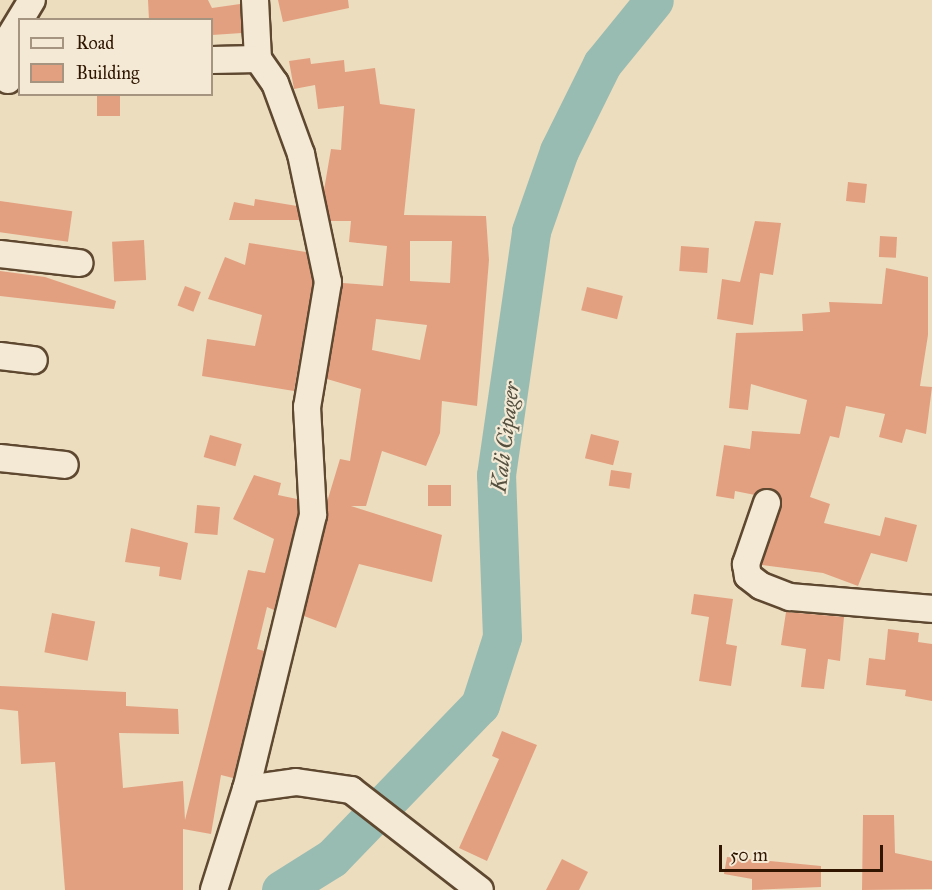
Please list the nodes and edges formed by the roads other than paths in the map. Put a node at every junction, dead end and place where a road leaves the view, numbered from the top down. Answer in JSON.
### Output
{"nodes":[{"id":1,"x":32,"y":0,"type":"edge"},
{"id":2,"x":255,"y":0,"type":"edge"},
{"id":3,"x":21,"y":18,"type":"edge"},
{"id":4,"x":18,"y":23,"type":"edge"},
{"id":5,"x":258,"y":58,"type":"junction"},
{"id":6,"x":213,"y":60,"type":"edge"},
{"id":7,"x":9,"y":80,"type":"edge"},
{"id":8,"x":0,"y":255,"type":"edge"},
{"id":9,"x":79,"y":263,"type":"dead end"},
{"id":10,"x":0,"y":356,"type":"edge"},
{"id":11,"x":34,"y":360,"type":"dead end"},
{"id":12,"x":0,"y":458,"type":"edge"},
{"id":13,"x":65,"y":465,"type":"dead end"},
{"id":14,"x":767,"y":503,"type":"dead end"},
{"id":15,"x":932,"y":609,"type":"edge"},
{"id":16,"x":246,"y":789,"type":"junction"},
{"id":17,"x":214,"y":890,"type":"edge"},
{"id":18,"x":480,"y":890,"type":"edge"}],
"edges":[{"from":1,"to":3,"type":"street"},
{"from":2,"to":5,"type":"street"},
{"from":4,"to":7,"type":"street"},
{"from":5,"to":6,"type":"street"},
{"from":5,"to":16,"type":"street"},
{"from":8,"to":9,"type":"street"},
{"from":10,"to":11,"type":"street"},
{"from":12,"to":13,"type":"street"},
{"from":14,"to":15,"type":"street"},
{"from":16,"to":17,"type":"street"},
{"from":16,"to":18,"type":"street"}]}
